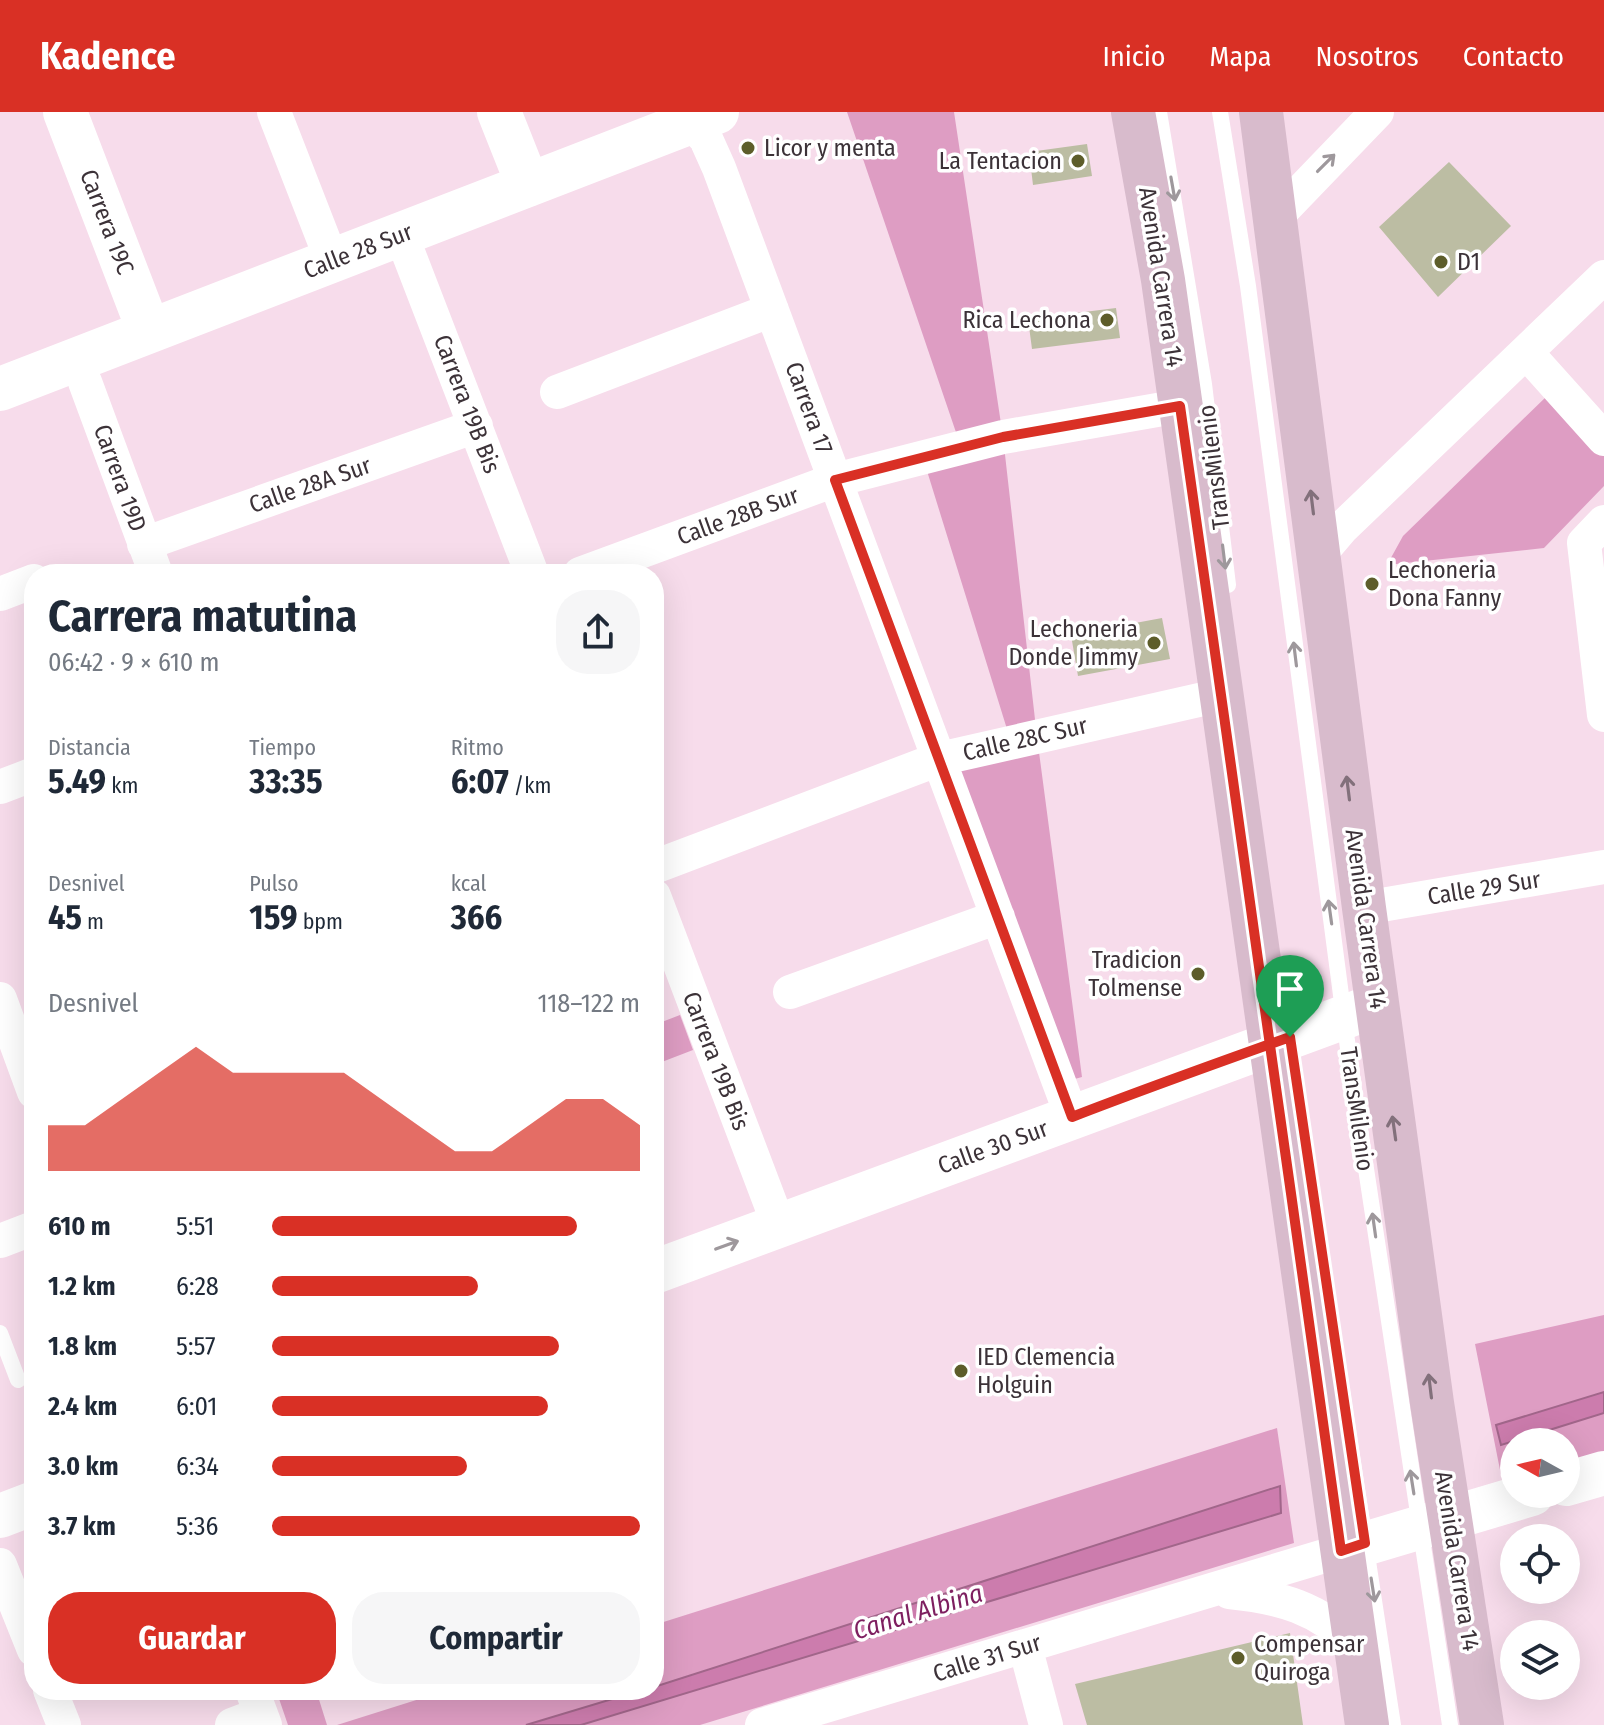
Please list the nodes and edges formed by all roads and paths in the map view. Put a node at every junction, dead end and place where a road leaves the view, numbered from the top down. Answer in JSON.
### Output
{"nodes":[{"id":1,"x":65,"y":112,"type":"edge"},
{"id":2,"x":274,"y":112,"type":"edge"},
{"id":3,"x":499,"y":112,"type":"edge"},
{"id":4,"x":1133,"y":112,"type":"edge"},
{"id":5,"x":1159,"y":112,"type":"edge"},
{"id":6,"x":1220,"y":112,"type":"edge"},
{"id":7,"x":1261,"y":112,"type":"edge"},
{"id":8,"x":1377,"y":112,"type":"edge"},
{"id":9,"x":697,"y":115,"type":"edge"},
{"id":10,"x":528,"y":185,"type":"junction"},
{"id":11,"x":1276,"y":217,"type":"junction"},
{"id":12,"x":401,"y":234,"type":"junction"},
{"id":13,"x":332,"y":261,"type":"junction"},
{"id":14,"x":1604,"y":277,"type":"edge"},
{"id":15,"x":772,"y":310,"type":"junction"},
{"id":16,"x":149,"y":331,"type":"junction"},
{"id":17,"x":1526,"y":352,"type":"junction"},
{"id":18,"x":85,"y":382,"type":"dead end"},
{"id":19,"x":0,"y":389,"type":"edge"},
{"id":20,"x":557,"y":392,"type":"dead end"},
{"id":21,"x":1180,"y":406,"type":"junction"},
{"id":22,"x":476,"y":426,"type":"junction"},
{"id":23,"x":1604,"y":439,"type":"edge"},
{"id":24,"x":835,"y":480,"type":"junction"},
{"id":25,"x":1594,"y":532,"type":"edge"},
{"id":26,"x":1319,"y":555,"type":"junction"},
{"id":27,"x":150,"y":559,"type":"edge"},
{"id":28,"x":528,"y":564,"type":"edge"},
{"id":29,"x":607,"y":564,"type":"edge"},
{"id":30,"x":24,"y":585,"type":"edge"},
{"id":31,"x":0,"y":594,"type":"edge"},
{"id":32,"x":1231,"y":606,"type":"dead end"},
{"id":33,"x":1221,"y":695,"type":"junction"},
{"id":34,"x":1604,"y":715,"type":"edge"},
{"id":35,"x":939,"y":759,"type":"junction"},
{"id":36,"x":24,"y":778,"type":"edge"},
{"id":37,"x":0,"y":787,"type":"edge"},
{"id":38,"x":664,"y":863,"type":"edge"},
{"id":39,"x":1604,"y":867,"type":"edge"},
{"id":40,"x":1364,"y":908,"type":"junction"},
{"id":41,"x":998,"y":917,"type":"junction"},
{"id":42,"x":664,"y":922,"type":"edge"},
{"id":43,"x":790,"y":992,"type":"dead end"},
{"id":44,"x":0,"y":999,"type":"edge"},
{"id":45,"x":1360,"y":1011,"type":"junction"},
{"id":46,"x":23,"y":1028,"type":"edge"},
{"id":47,"x":1285,"y":1039,"type":"junction"},
{"id":48,"x":1072,"y":1117,"type":"junction"},
{"id":49,"x":779,"y":1226,"type":"junction"},
{"id":50,"x":24,"y":1232,"type":"edge"},
{"id":51,"x":0,"y":1241,"type":"edge"},
{"id":52,"x":664,"y":1268,"type":"edge"},
{"id":53,"x":1332,"y":1324,"type":"dead end"},
{"id":54,"x":0,"y":1333,"type":"edge"},
{"id":55,"x":18,"y":1380,"type":"dead end"},
{"id":56,"x":1604,"y":1473,"type":"edge"},
{"id":57,"x":1580,"y":1480,"type":"edge"},
{"id":58,"x":1500,"y":1503,"type":"edge"},
{"id":59,"x":24,"y":1507,"type":"edge"},
{"id":60,"x":0,"y":1516,"type":"edge"},
{"id":61,"x":1434,"y":1523,"type":"junction"},
{"id":62,"x":1353,"y":1547,"type":"junction"},
{"id":63,"x":0,"y":1565,"type":"edge"},
{"id":64,"x":1213,"y":1590,"type":"junction"},
{"id":65,"x":24,"y":1625,"type":"edge"},
{"id":66,"x":1355,"y":1645,"type":"junction"},
{"id":67,"x":1025,"y":1646,"type":"junction"},
{"id":68,"x":54,"y":1700,"type":"edge"},
{"id":69,"x":838,"y":1714,"type":"edge"},
{"id":70,"x":64,"y":1725,"type":"edge"},
{"id":71,"x":762,"y":1725,"type":"edge"},
{"id":72,"x":1046,"y":1725,"type":"edge"},
{"id":73,"x":1367,"y":1725,"type":"edge"},
{"id":74,"x":1393,"y":1725,"type":"edge"},
{"id":75,"x":1450,"y":1725,"type":"edge"},
{"id":76,"x":1482,"y":1725,"type":"edge"}],
"edges":[{"from":1,"to":16,"type":"street","name":"Carrera 19C"},
{"from":2,"to":13,"type":"street"},
{"from":3,"to":10,"type":"street"},
{"from":4,"to":21,"type":"main road","name":"Avenida Carrera 14"},
{"from":5,"to":32,"type":"lane","name":"TransMilenio","one_way":true},
{"from":45,"to":6,"type":"lane","name":"TransMilenio","one_way":true},
{"from":7,"to":11,"type":"main road","name":"Avenida Carrera 14"},
{"from":11,"to":8,"type":"street","one_way":true},
{"from":9,"to":10,"type":"street","name":"Calle 28 Sur"},
{"from":9,"to":15,"type":"street","name":"Carrera 17"},
{"from":10,"to":12,"type":"street","name":"Calle 28 Sur"},
{"from":26,"to":11,"type":"main road","name":"Avenida Carrera 14","one_way":true},
{"from":12,"to":13,"type":"street","name":"Calle 28 Sur"},
{"from":12,"to":22,"type":"street","name":"Carrera 19B Bis"},
{"from":13,"to":16,"type":"street","name":"Calle 28 Sur"},
{"from":14,"to":17,"type":"street"},
{"from":15,"to":20,"type":"street"},
{"from":15,"to":24,"type":"street","name":"Carrera 17"},
{"from":16,"to":19,"type":"street","name":"Calle 28 Sur"},
{"from":17,"to":23,"type":"street"},
{"from":17,"to":26,"type":"street"},
{"from":18,"to":27,"type":"street","name":"Carrera 19D"},
{"from":21,"to":24,"type":"street","name":"Calle 28B Sur"},
{"from":21,"to":33,"type":"main road","name":"Avenida Carrera 14"},
{"from":22,"to":27,"type":"street","name":"Calle 28A Sur"},
{"from":22,"to":28,"type":"street","name":"Carrera 19B Bis"},
{"from":24,"to":29,"type":"street","name":"Calle 28B Sur"},
{"from":24,"to":35,"type":"street","name":"Carrera 17"},
{"from":25,"to":34,"type":"street"},
{"from":40,"to":26,"type":"main road","name":"Avenida Carrera 14","one_way":true},
{"from":30,"to":31,"type":"street"},
{"from":33,"to":35,"type":"street","name":"Calle 28C Sur"},
{"from":33,"to":47,"type":"main road","name":"Avenida Carrera 14"},
{"from":35,"to":38,"type":"street","name":"Calle 28C Sur"},
{"from":35,"to":41,"type":"street","name":"Carrera 17"},
{"from":36,"to":37,"type":"street"},
{"from":39,"to":40,"type":"street","name":"Calle 29 Sur"},
{"from":40,"to":45,"type":"main road","name":"Avenida Carrera 14"},
{"from":41,"to":43,"type":"street"},
{"from":41,"to":48,"type":"street","name":"Carrera 17"},
{"from":42,"to":49,"type":"street","name":"Carrera 19B Bis"},
{"from":44,"to":46,"type":"street"},
{"from":45,"to":47,"type":"street","name":"Calle 30 Sur"},
{"from":61,"to":45,"type":"main road","name":"Avenida Carrera 14","one_way":true},
{"from":47,"to":48,"type":"street","name":"Calle 30 Sur"},
{"from":47,"to":62,"type":"main road","name":"Avenida Carrera 14"},
{"from":48,"to":49,"type":"street","name":"Calle 30 Sur"},
{"from":52,"to":49,"type":"street","name":"Calle 30 Sur","one_way":true},
{"from":50,"to":51,"type":"street"},
{"from":53,"to":62,"type":"lane"},
{"from":54,"to":55,"type":"lane"},
{"from":56,"to":57,"type":"street"},
{"from":58,"to":61,"type":"street","name":"Calle 31 Sur"},
{"from":59,"to":60,"type":"street"},
{"from":61,"to":62,"type":"street","name":"Calle 31 Sur"},
{"from":61,"to":75,"type":"lane"},
{"from":61,"to":76,"type":"main road","name":"Avenida Carrera 14"},
{"from":62,"to":64,"type":"street","name":"Calle 31 Sur"},
{"from":62,"to":66,"type":"main road","name":"Avenida Carrera 14"},
{"from":62,"to":74,"type":"lane","one_way":true},
{"from":63,"to":65,"type":"street"},
{"from":64,"to":66,"type":"street","name":"Calle 31 Sur"},
{"from":64,"to":67,"type":"street","name":"Calle 31 Sur"},
{"from":66,"to":73,"type":"main road","name":"Avenida Carrera 14"},
{"from":67,"to":69,"type":"street","name":"Calle 31 Sur"},
{"from":67,"to":72,"type":"street"},
{"from":68,"to":70,"type":"street"},
{"from":69,"to":71,"type":"street","name":"Calle 31 Sur"}]}
